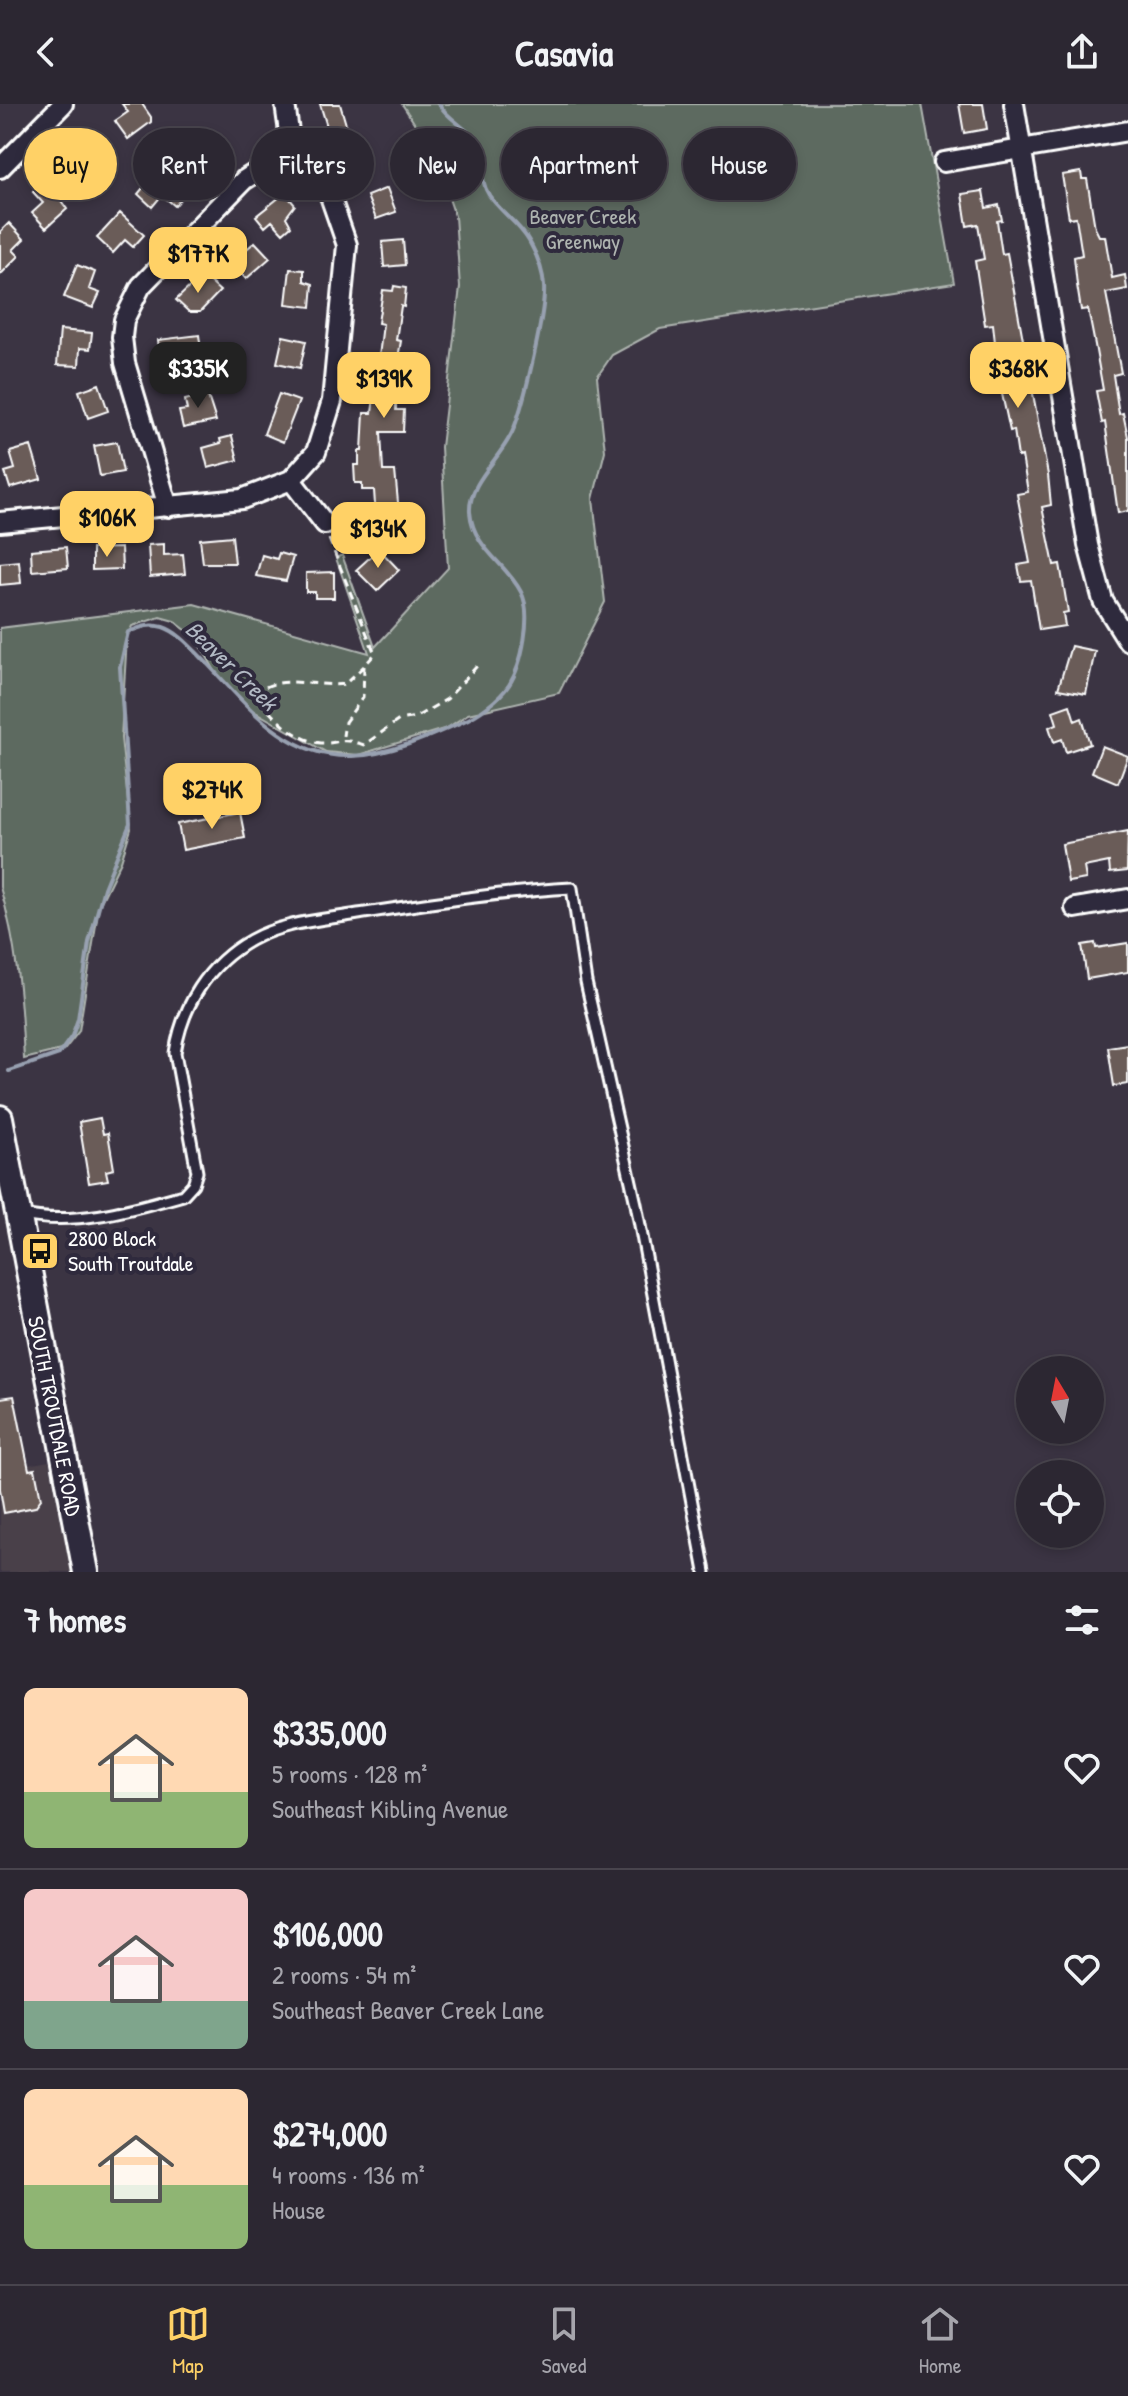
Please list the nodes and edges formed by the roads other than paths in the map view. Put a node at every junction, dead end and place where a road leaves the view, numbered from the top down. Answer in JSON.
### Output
{"nodes":[{"id":1,"x":63,"y":104,"type":"edge"},
{"id":2,"x":285,"y":104,"type":"edge"},
{"id":3,"x":1014,"y":104,"type":"edge"},
{"id":4,"x":291,"y":128,"type":"edge"},
{"id":5,"x":1128,"y":131,"type":"edge"},
{"id":6,"x":1022,"y":149,"type":"junction"},
{"id":7,"x":944,"y":162,"type":"dead end"},
{"id":8,"x":0,"y":168,"type":"edge"},
{"id":9,"x":251,"y":176,"type":"edge"},
{"id":10,"x":331,"y":200,"type":"edge"},
{"id":11,"x":291,"y":480,"type":"junction"},
{"id":12,"x":168,"y":507,"type":"junction"},
{"id":13,"x":0,"y":522,"type":"edge"},
{"id":14,"x":325,"y":524,"type":"road end"},
{"id":15,"x":1128,"y":641,"type":"edge"},
{"id":16,"x":1128,"y":899,"type":"edge"},
{"id":17,"x":1075,"y":908,"type":"dead end"},
{"id":18,"x":0,"y":1118,"type":"edge"},
{"id":19,"x":16,"y":1213,"type":"junction"},
{"id":20,"x":86,"y":1572,"type":"edge"},
{"id":21,"x":705,"y":1572,"type":"edge"}],
"edges":[{"from":1,"to":8,"type":"street"},
{"from":2,"to":4,"type":"street"},
{"from":3,"to":6,"type":"street"},
{"from":5,"to":6,"type":"street"},
{"from":6,"to":7,"type":"street"},
{"from":6,"to":15,"type":"street"},
{"from":9,"to":12,"type":"street"},
{"from":10,"to":11,"type":"street"},
{"from":11,"to":12,"type":"street"},
{"from":11,"to":14,"type":"street"},
{"from":12,"to":13,"type":"street"},
{"from":16,"to":17,"type":"street"},
{"from":18,"to":19,"type":"main road","name":"SOUTH TROUTDALE ROAD"},
{"from":19,"to":20,"type":"main road","name":"SOUTH TROUTDALE ROAD"},
{"from":19,"to":21,"type":"lane"}]}
